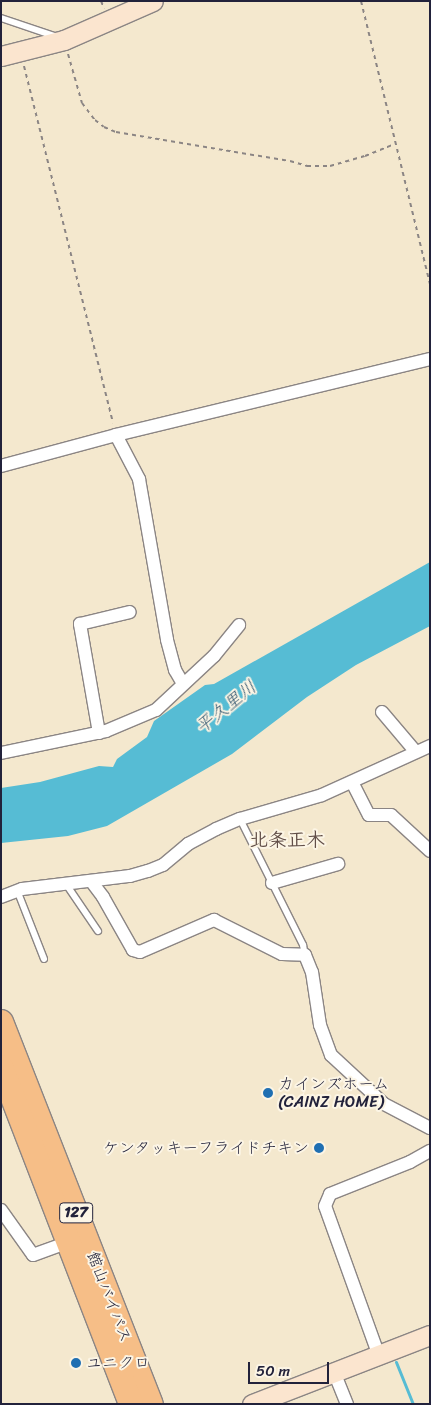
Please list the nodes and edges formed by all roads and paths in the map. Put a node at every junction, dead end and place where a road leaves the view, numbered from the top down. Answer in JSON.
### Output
{"nodes":[{"id":1,"x":153,"y":1,"type":"edge"},
{"id":2,"x":360,"y":1,"type":"edge"},
{"id":3,"x":1,"y":18,"type":"edge"},
{"id":4,"x":64,"y":40,"type":"junction"},
{"id":5,"x":21,"y":52,"type":"junction"},
{"id":6,"x":1,"y":56,"type":"edge"},
{"id":7,"x":394,"y":144,"type":"junction"},
{"id":8,"x":430,"y":285,"type":"edge"},
{"id":9,"x":430,"y":359,"type":"edge"},
{"id":10,"x":116,"y":435,"type":"junction"},
{"id":11,"x":1,"y":466,"type":"edge"},
{"id":12,"x":130,"y":612,"type":"dead end"},
{"id":13,"x":239,"y":625,"type":"dead end"},
{"id":14,"x":183,"y":684,"type":"junction"},
{"id":15,"x":382,"y":712,"type":"dead end"},
{"id":16,"x":98,"y":733,"type":"junction"},
{"id":17,"x":430,"y":746,"type":"edge"},
{"id":18,"x":415,"y":751,"type":"junction"},
{"id":19,"x":1,"y":753,"type":"edge"},
{"id":20,"x":352,"y":782,"type":"junction"},
{"id":21,"x":240,"y":819,"type":"junction"},
{"id":22,"x":430,"y":851,"type":"edge"},
{"id":23,"x":338,"y":864,"type":"dead end"},
{"id":24,"x":91,"y":881,"type":"junction"},
{"id":25,"x":272,"y":883,"type":"junction"},
{"id":26,"x":66,"y":884,"type":"junction"},
{"id":27,"x":17,"y":890,"type":"junction"},
{"id":28,"x":1,"y":897,"type":"edge"},
{"id":29,"x":98,"y":931,"type":"dead end"},
{"id":30,"x":305,"y":955,"type":"junction"},
{"id":31,"x":44,"y":959,"type":"dead end"},
{"id":32,"x":1,"y":1022,"type":"edge"},
{"id":33,"x":1,"y":1067,"type":"edge"},
{"id":34,"x":430,"y":1128,"type":"edge"},
{"id":35,"x":430,"y":1152,"type":"edge"},
{"id":36,"x":1,"y":1210,"type":"edge"},
{"id":37,"x":68,"y":1242,"type":"junction"},
{"id":38,"x":430,"y":1336,"type":"edge"},
{"id":39,"x":380,"y":1356,"type":"junction"},
{"id":40,"x":334,"y":1372,"type":"junction"},
{"id":41,"x":131,"y":1404,"type":"edge"},
{"id":42,"x":151,"y":1404,"type":"edge"},
{"id":43,"x":252,"y":1404,"type":"edge"},
{"id":44,"x":347,"y":1404,"type":"edge"}],
"edges":[{"from":1,"to":4,"type":"street"},
{"from":2,"to":7,"type":"path"},
{"from":3,"to":4,"type":"lane"},
{"from":4,"to":5,"type":"street"},
{"from":4,"to":7,"type":"path"},
{"from":5,"to":6,"type":"street"},
{"from":5,"to":10,"type":"path"},
{"from":7,"to":8,"type":"path"},
{"from":9,"to":10,"type":"street"},
{"from":10,"to":11,"type":"street"},
{"from":10,"to":14,"type":"street"},
{"from":12,"to":16,"type":"street"},
{"from":13,"to":14,"type":"street"},
{"from":14,"to":16,"type":"street"},
{"from":15,"to":18,"type":"street"},
{"from":16,"to":19,"type":"street"},
{"from":17,"to":18,"type":"street"},
{"from":18,"to":20,"type":"street"},
{"from":20,"to":21,"type":"street"},
{"from":20,"to":22,"type":"street"},
{"from":21,"to":24,"type":"street"},
{"from":21,"to":25,"type":"lane"},
{"from":23,"to":25,"type":"street"},
{"from":24,"to":26,"type":"street"},
{"from":24,"to":30,"type":"street"},
{"from":25,"to":30,"type":"lane"},
{"from":26,"to":27,"type":"street"},
{"from":26,"to":29,"type":"lane"},
{"from":27,"to":28,"type":"street"},
{"from":27,"to":31,"type":"lane"},
{"from":30,"to":34,"type":"street"},
{"from":32,"to":42,"type":"highway","name":"館山バイパス","number":"127"},
{"from":33,"to":37,"type":"highway","name":"館山バイパス","number":"127"},
{"from":35,"to":39,"type":"street"},
{"from":36,"to":37,"type":"street"},
{"from":37,"to":41,"type":"highway","name":"館山バイパス","number":"127"},
{"from":38,"to":39,"type":"street"},
{"from":39,"to":40,"type":"street"},
{"from":40,"to":43,"type":"street"},
{"from":40,"to":44,"type":"street"}]}
